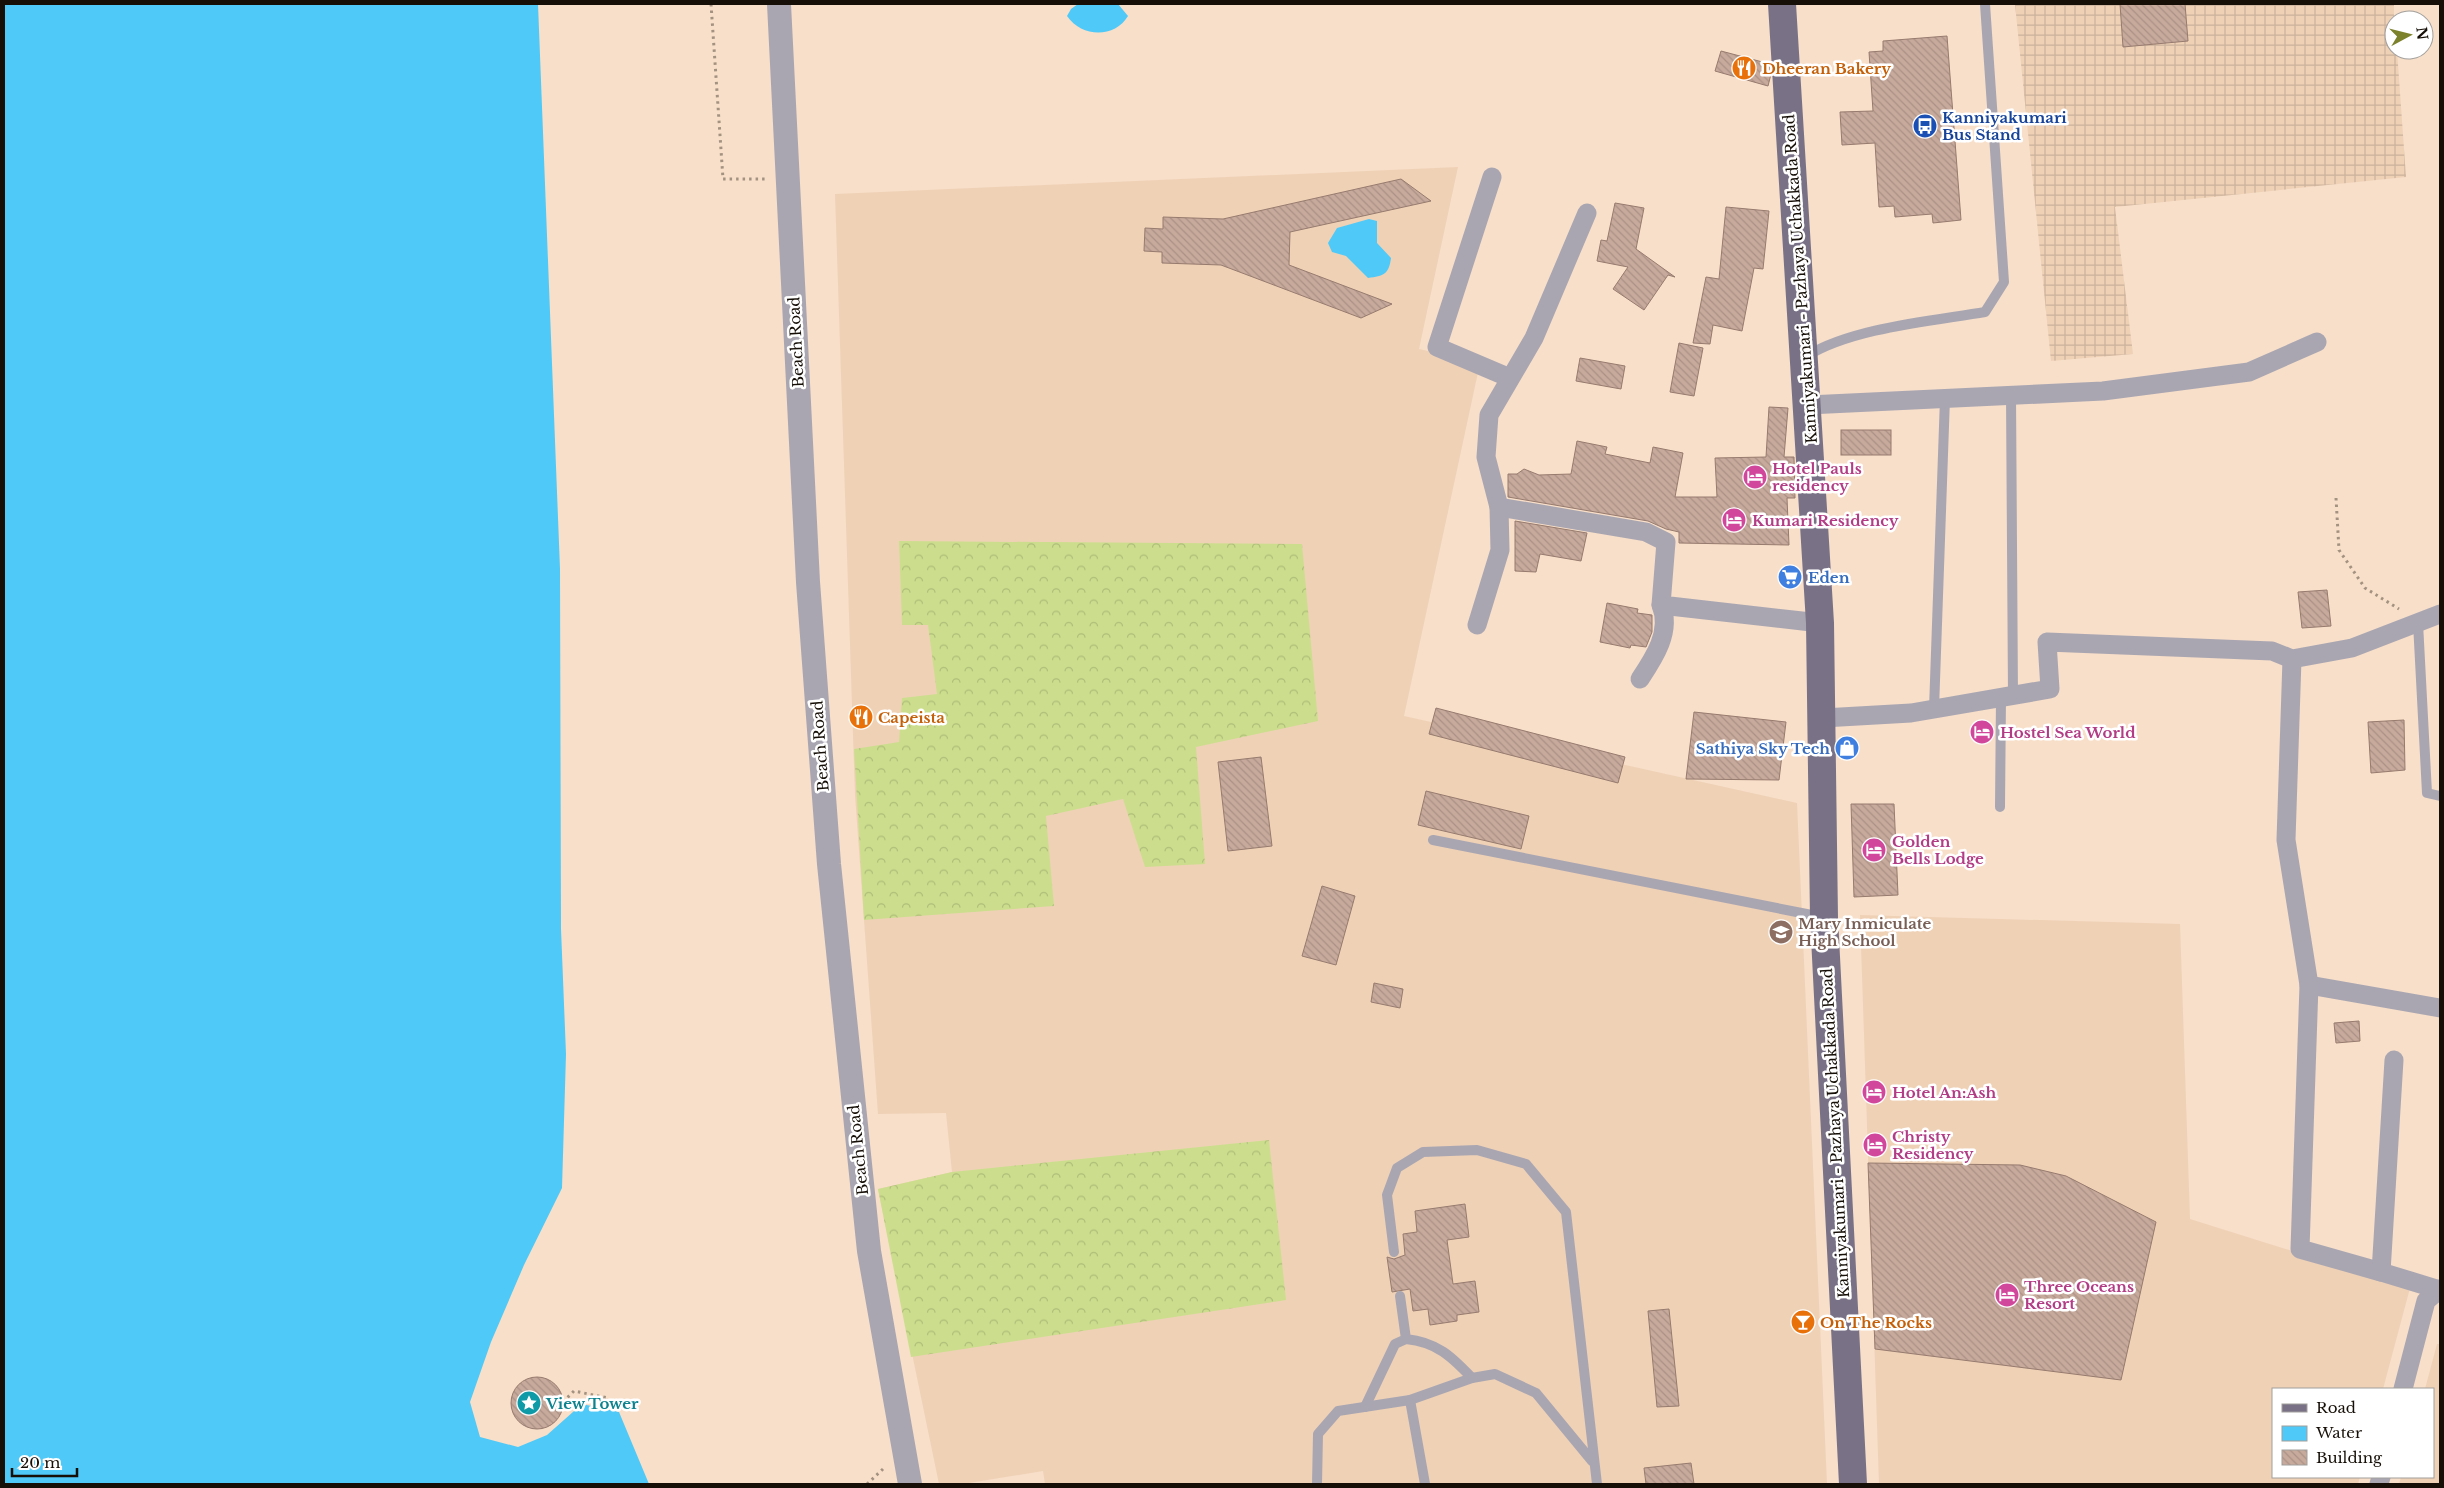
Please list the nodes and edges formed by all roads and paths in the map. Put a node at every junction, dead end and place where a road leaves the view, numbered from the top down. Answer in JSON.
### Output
{"nodes":[{"id":1,"x":711,"y":4,"type":"edge"},
{"id":2,"x":779,"y":4,"type":"edge"},
{"id":3,"x":1782,"y":4,"type":"edge"},
{"id":4,"x":1985,"y":4,"type":"edge"},
{"id":5,"x":1492,"y":177,"type":"dead end"},
{"id":6,"x":788,"y":179,"type":"junction"},
{"id":7,"x":1587,"y":213,"type":"dead end"},
{"id":8,"x":2317,"y":342,"type":"dead end"},
{"id":9,"x":1804,"y":358,"type":"junction"},
{"id":10,"x":1510,"y":378,"type":"junction"},
{"id":11,"x":2011,"y":395,"type":"junction"},
{"id":12,"x":1945,"y":398,"type":"junction"},
{"id":13,"x":1808,"y":405,"type":"junction"},
{"id":14,"x":2336,"y":498,"type":"dead end"},
{"id":15,"x":1499,"y":506,"type":"junction"},
{"id":16,"x":1661,"y":605,"type":"junction"},
{"id":17,"x":2440,"y":614,"type":"edge"},
{"id":18,"x":1820,"y":623,"type":"junction"},
{"id":19,"x":2418,"y":623,"type":"junction"},
{"id":20,"x":1477,"y":624,"type":"dead end"},
{"id":21,"x":2292,"y":659,"type":"junction"},
{"id":22,"x":1640,"y":679,"type":"dead end"},
{"id":23,"x":2007,"y":697,"type":"junction"},
{"id":24,"x":1934,"y":709,"type":"junction"},
{"id":25,"x":1823,"y":718,"type":"junction"},
{"id":26,"x":2440,"y":796,"type":"edge"},
{"id":27,"x":2000,"y":807,"type":"dead end"},
{"id":28,"x":1433,"y":840,"type":"dead end"},
{"id":29,"x":1824,"y":918,"type":"junction"},
{"id":30,"x":2309,"y":985,"type":"junction"},
{"id":31,"x":2440,"y":1008,"type":"edge"},
{"id":32,"x":2394,"y":1060,"type":"dead end"},
{"id":33,"x":1394,"y":1252,"type":"dead end"},
{"id":34,"x":2381,"y":1272,"type":"junction"},
{"id":35,"x":2440,"y":1289,"type":"edge"},
{"id":36,"x":1400,"y":1296,"type":"dead end"},
{"id":37,"x":1406,"y":1339,"type":"junction"},
{"id":38,"x":1472,"y":1378,"type":"junction"},
{"id":39,"x":2403,"y":1388,"type":"edge"},
{"id":40,"x":608,"y":1398,"type":"dead end"},
{"id":41,"x":1410,"y":1400,"type":"junction"},
{"id":42,"x":563,"y":1402,"type":"dead end"},
{"id":43,"x":1365,"y":1407,"type":"junction"},
{"id":44,"x":1593,"y":1461,"type":"junction"},
{"id":45,"x":883,"y":1468,"type":"dead end"},
{"id":46,"x":867,"y":1484,"type":"edge"},
{"id":47,"x":910,"y":1484,"type":"edge"},
{"id":48,"x":1317,"y":1484,"type":"edge"},
{"id":49,"x":1425,"y":1484,"type":"edge"},
{"id":50,"x":1597,"y":1484,"type":"edge"},
{"id":51,"x":1853,"y":1484,"type":"edge"}],
"edges":[{"from":1,"to":6,"type":"path"},
{"from":2,"to":6,"type":"street","name":"Beach Road"},
{"from":3,"to":9,"type":"main road","name":"Kanniyakumari - Pazhaya Uchakkada Road"},
{"from":4,"to":9,"type":"lane"},
{"from":5,"to":10,"type":"street"},
{"from":6,"to":47,"type":"street","name":"Beach Road"},
{"from":7,"to":10,"type":"street"},
{"from":8,"to":11,"type":"street"},
{"from":9,"to":13,"type":"main road","name":"Kanniyakumari - Pazhaya Uchakkada Road"},
{"from":10,"to":15,"type":"street"},
{"from":11,"to":12,"type":"street"},
{"from":11,"to":23,"type":"lane"},
{"from":12,"to":13,"type":"street"},
{"from":12,"to":24,"type":"lane"},
{"from":13,"to":18,"type":"main road","name":"Kanniyakumari - Pazhaya Uchakkada Road"},
{"from":14,"to":19,"type":"path"},
{"from":15,"to":16,"type":"street"},
{"from":15,"to":20,"type":"street"},
{"from":16,"to":18,"type":"street"},
{"from":16,"to":22,"type":"street"},
{"from":17,"to":19,"type":"street"},
{"from":18,"to":25,"type":"main road","name":"Kanniyakumari - Pazhaya Uchakkada Road"},
{"from":19,"to":21,"type":"street"},
{"from":19,"to":26,"type":"lane"},
{"from":21,"to":23,"type":"street"},
{"from":21,"to":30,"type":"street"},
{"from":23,"to":24,"type":"street"},
{"from":23,"to":27,"type":"lane"},
{"from":24,"to":25,"type":"street"},
{"from":25,"to":29,"type":"main road","name":"Kanniyakumari - Pazhaya Uchakkada Road"},
{"from":28,"to":29,"type":"lane"},
{"from":29,"to":51,"type":"main road","name":"Kanniyakumari - Pazhaya Uchakkada Road"},
{"from":30,"to":31,"type":"street"},
{"from":30,"to":34,"type":"street"},
{"from":32,"to":34,"type":"street"},
{"from":33,"to":44,"type":"lane"},
{"from":34,"to":35,"type":"street"},
{"from":35,"to":39,"type":"street"},
{"from":36,"to":37,"type":"lane"},
{"from":37,"to":38,"type":"lane"},
{"from":37,"to":43,"type":"lane"},
{"from":38,"to":41,"type":"lane"},
{"from":38,"to":44,"type":"lane"},
{"from":40,"to":42,"type":"path"},
{"from":41,"to":43,"type":"lane"},
{"from":41,"to":49,"type":"lane"},
{"from":43,"to":48,"type":"lane"},
{"from":44,"to":50,"type":"lane"},
{"from":45,"to":46,"type":"path"}]}
